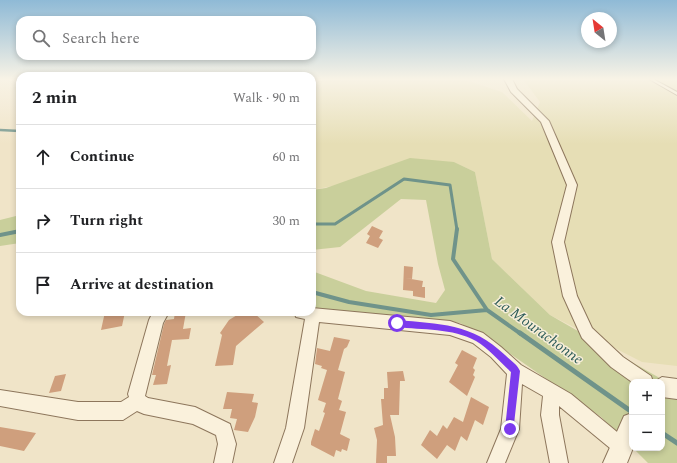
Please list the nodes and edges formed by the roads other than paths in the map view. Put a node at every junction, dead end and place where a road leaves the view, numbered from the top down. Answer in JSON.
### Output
{"nodes":[{"id":1,"x":525,"y":101,"type":"edge"},
{"id":2,"x":316,"y":314,"type":"edge"},
{"id":3,"x":159,"y":316,"type":"edge"},
{"id":4,"x":307,"y":316,"type":"edge"},
{"id":5,"x":515,"y":371,"type":"junction"},
{"id":6,"x":641,"y":379,"type":"edge"},
{"id":7,"x":665,"y":387,"type":"edge"},
{"id":8,"x":677,"y":389,"type":"edge"},
{"id":9,"x":551,"y":392,"type":"junction"},
{"id":10,"x":0,"y":398,"type":"edge"},
{"id":11,"x":138,"y":401,"type":"junction"},
{"id":12,"x":625,"y":441,"type":"edge"},
{"id":13,"x":223,"y":463,"type":"edge"},
{"id":14,"x":283,"y":463,"type":"edge"},
{"id":15,"x":496,"y":463,"type":"edge"},
{"id":16,"x":559,"y":463,"type":"edge"}],
"edges":[{"from":1,"to":6,"type":"street"},
{"from":2,"to":5,"type":"street"},
{"from":3,"to":11,"type":"street"},
{"from":4,"to":14,"type":"street"},
{"from":5,"to":9,"type":"street"},
{"from":5,"to":15,"type":"street"},
{"from":7,"to":8,"type":"street"},
{"from":9,"to":12,"type":"street"},
{"from":9,"to":16,"type":"street"},
{"from":10,"to":11,"type":"street"},
{"from":11,"to":13,"type":"street"}]}
